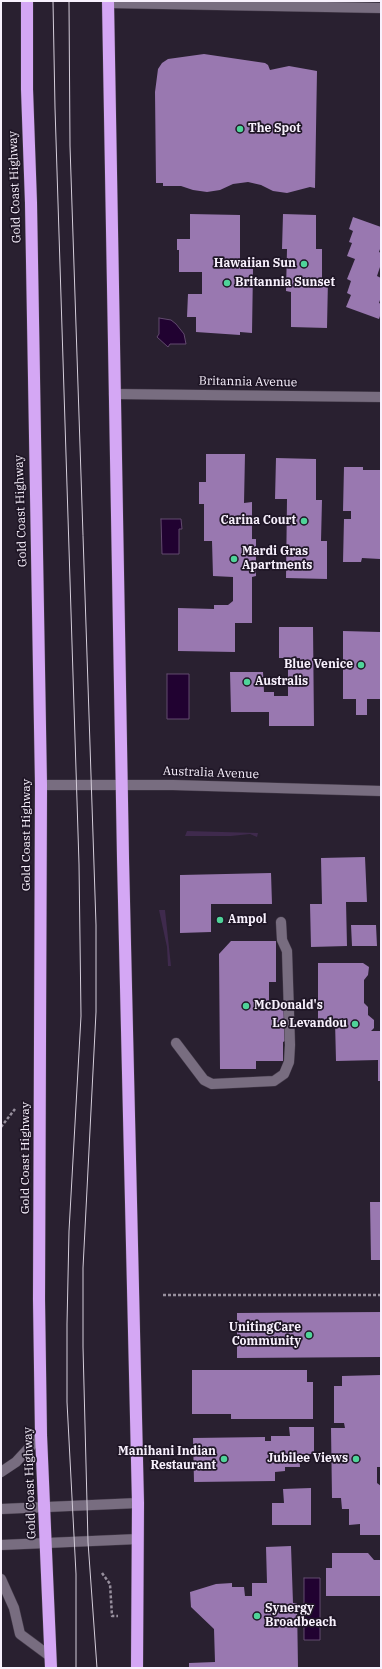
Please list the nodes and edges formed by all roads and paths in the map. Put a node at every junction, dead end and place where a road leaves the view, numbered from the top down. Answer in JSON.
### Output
{"nodes":[{"id":1,"x":27,"y":1,"type":"edge"},
{"id":2,"x":108,"y":2,"type":"edge"},
{"id":3,"x":381,"y":8,"type":"edge"},
{"id":4,"x":114,"y":394,"type":"junction"},
{"id":5,"x":381,"y":397,"type":"edge"},
{"id":6,"x":41,"y":785,"type":"junction"},
{"id":7,"x":123,"y":785,"type":"junction"},
{"id":8,"x":381,"y":791,"type":"edge"},
{"id":9,"x":281,"y":922,"type":"dead end"},
{"id":10,"x":176,"y":1043,"type":"dead end"},
{"id":11,"x":15,"y":1109,"type":"dead end"},
{"id":12,"x":1,"y":1127,"type":"edge"},
{"id":13,"x":162,"y":1295,"type":"dead end"},
{"id":14,"x":381,"y":1295,"type":"edge"},
{"id":15,"x":41,"y":1435,"type":"junction"},
{"id":16,"x":1,"y":1472,"type":"edge"},
{"id":17,"x":138,"y":1503,"type":"junction"},
{"id":18,"x":45,"y":1508,"type":"junction"},
{"id":19,"x":1,"y":1509,"type":"edge"},
{"id":20,"x":138,"y":1539,"type":"junction"},
{"id":21,"x":46,"y":1544,"type":"junction"},
{"id":22,"x":1,"y":1545,"type":"edge"},
{"id":23,"x":102,"y":1573,"type":"dead end"},
{"id":24,"x":1,"y":1579,"type":"edge"},
{"id":25,"x":123,"y":1616,"type":"dead end"},
{"id":26,"x":51,"y":1663,"type":"edge"},
{"id":27,"x":137,"y":1668,"type":"edge"}],
"edges":[{"from":1,"to":6,"type":"highway","name":"Gold Coast Highway"},
{"from":2,"to":3,"type":"street"},
{"from":2,"to":4,"type":"highway"},
{"from":4,"to":5,"type":"street","name":"Britannia Avenue"},
{"from":4,"to":7,"type":"highway"},
{"from":6,"to":7,"type":"street","name":"Australia Avenue"},
{"from":6,"to":15,"type":"highway","name":"Gold Coast Highway"},
{"from":7,"to":8,"type":"street","name":"Australia Avenue"},
{"from":7,"to":17,"type":"highway"},
{"from":9,"to":10,"type":"street"},
{"from":11,"to":12,"type":"path"},
{"from":13,"to":14,"type":"path"},
{"from":15,"to":16,"type":"street"},
{"from":15,"to":18,"type":"highway","name":"Gold Coast Highway"},
{"from":17,"to":18,"type":"street"},
{"from":17,"to":20,"type":"highway"},
{"from":18,"to":19,"type":"street"},
{"from":18,"to":21,"type":"highway","name":"Gold Coast Highway"},
{"from":20,"to":21,"type":"street"},
{"from":20,"to":27,"type":"highway"},
{"from":21,"to":22,"type":"street"},
{"from":21,"to":26,"type":"highway","name":"Gold Coast Highway"},
{"from":23,"to":25,"type":"path"},
{"from":24,"to":26,"type":"street"}]}
